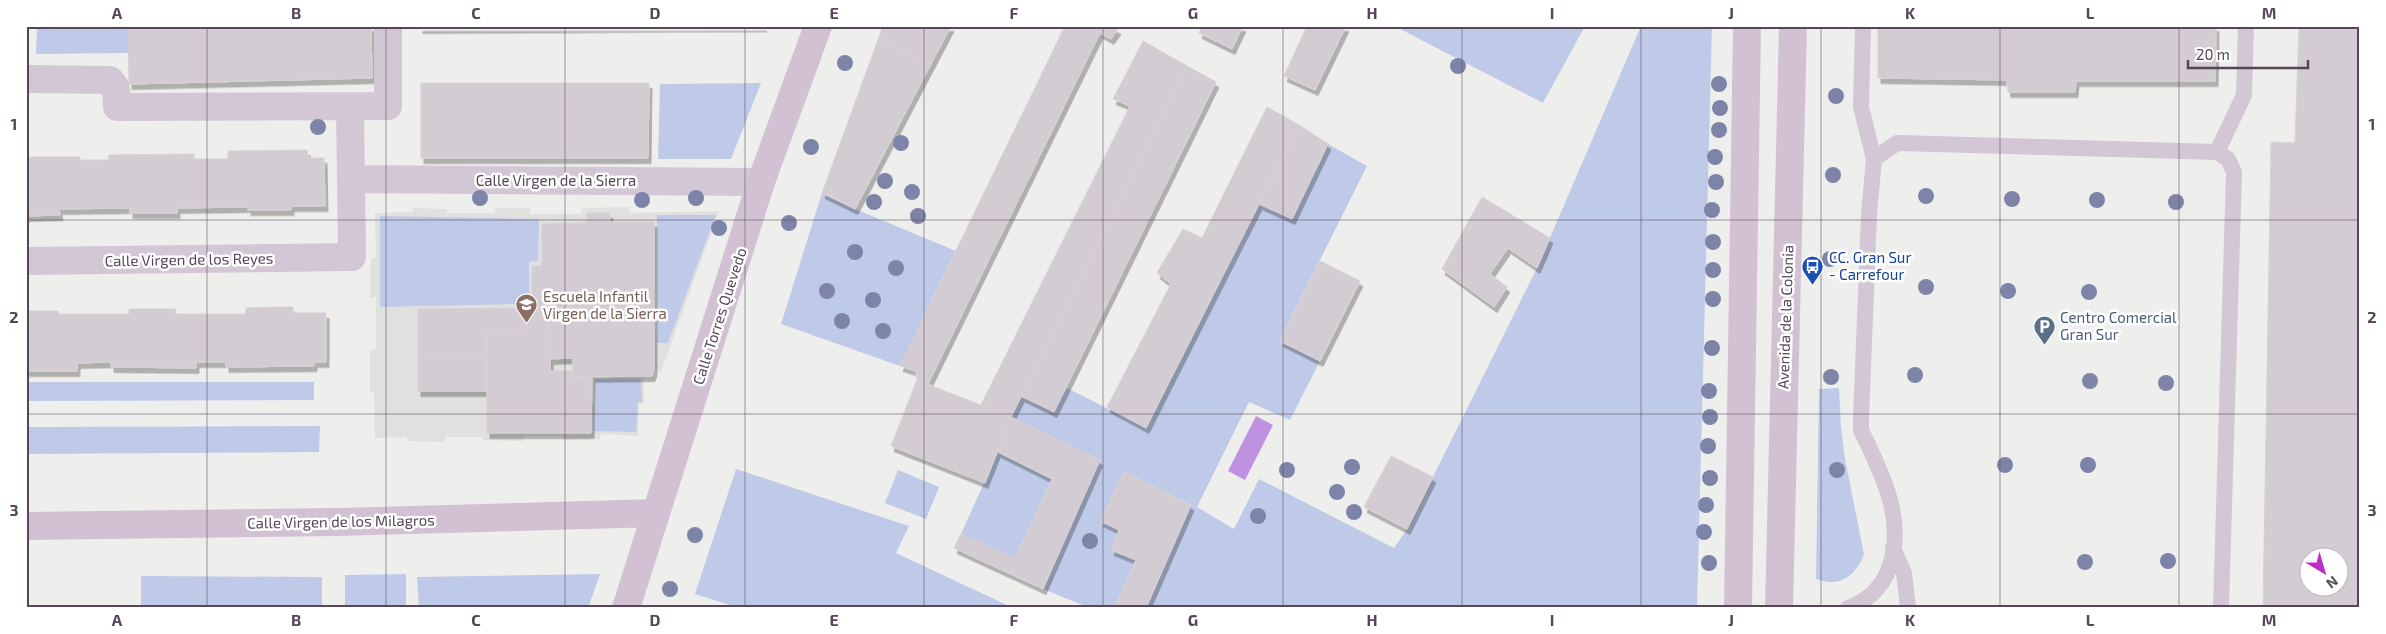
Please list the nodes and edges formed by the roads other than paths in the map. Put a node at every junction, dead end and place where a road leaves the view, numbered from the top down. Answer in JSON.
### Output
{"nodes":[{"id":1,"x":388,"y":26,"type":"edge"},
{"id":2,"x":818,"y":26,"type":"edge"},
{"id":3,"x":1747,"y":26,"type":"edge"},
{"id":4,"x":1793,"y":26,"type":"edge"},
{"id":5,"x":1862,"y":26,"type":"edge"},
{"id":6,"x":2246,"y":26,"type":"edge"},
{"id":7,"x":26,"y":79,"type":"edge"},
{"id":8,"x":350,"y":107,"type":"junction"},
{"id":9,"x":2217,"y":152,"type":"junction"},
{"id":10,"x":1874,"y":159,"type":"junction"},
{"id":11,"x":351,"y":179,"type":"junction"},
{"id":12,"x":761,"y":182,"type":"junction"},
{"id":13,"x":26,"y":261,"type":"edge"},
{"id":14,"x":656,"y":513,"type":"junction"},
{"id":15,"x":26,"y":526,"type":"edge"},
{"id":16,"x":1893,"y":548,"type":"junction"},
{"id":17,"x":626,"y":608,"type":"edge"},
{"id":18,"x":1738,"y":608,"type":"edge"},
{"id":19,"x":1779,"y":608,"type":"edge"},
{"id":20,"x":1848,"y":608,"type":"edge"},
{"id":21,"x":1908,"y":608,"type":"edge"},
{"id":22,"x":2222,"y":608,"type":"edge"}],
"edges":[{"from":1,"to":8,"type":"street"},
{"from":2,"to":12,"type":"street","name":"Calle Torres Quevedo"},
{"from":3,"to":18,"type":"street"},
{"from":4,"to":19,"type":"street","name":"Avenida de la Colonia"},
{"from":5,"to":10,"type":"lane"},
{"from":6,"to":9,"type":"lane"},
{"from":7,"to":8,"type":"street"},
{"from":8,"to":11,"type":"street"},
{"from":9,"to":10,"type":"lane"},
{"from":9,"to":22,"type":"lane"},
{"from":10,"to":16,"type":"lane"},
{"from":11,"to":12,"type":"street","name":"Calle Virgen de la Sierra"},
{"from":11,"to":13,"type":"street","name":"Calle Virgen de los Reyes"},
{"from":12,"to":14,"type":"street","name":"Calle Torres Quevedo"},
{"from":14,"to":15,"type":"street","name":"Calle Virgen de los Milagros"},
{"from":14,"to":17,"type":"street","name":"Calle Torres Quevedo"},
{"from":16,"to":20,"type":"lane"},
{"from":16,"to":21,"type":"lane"}]}
